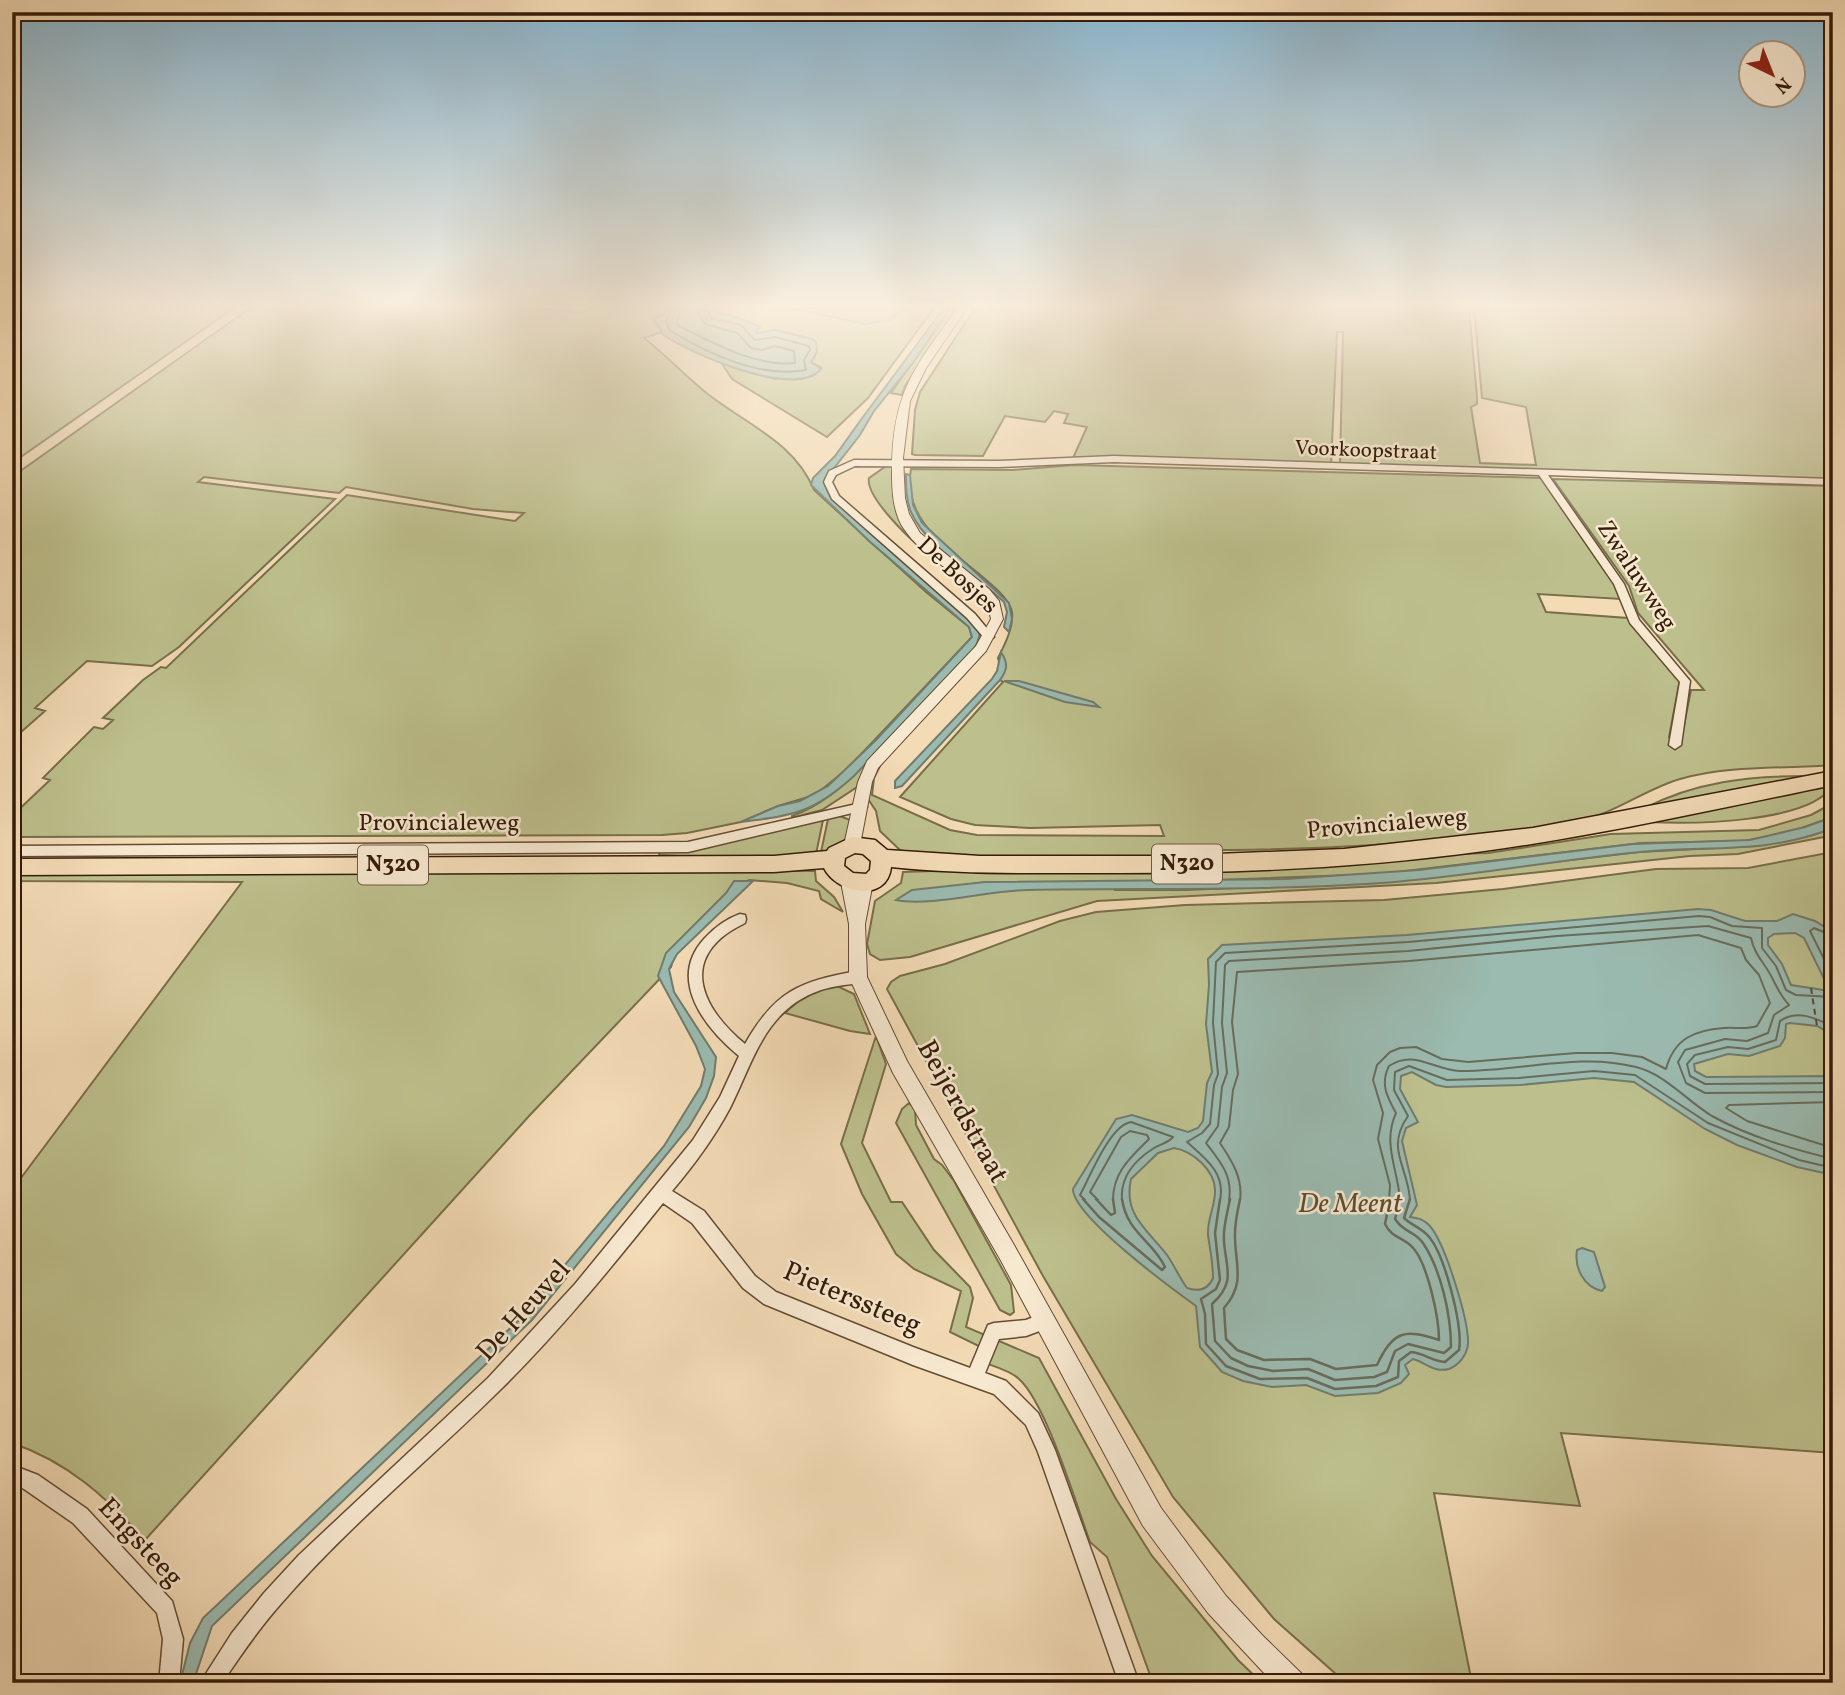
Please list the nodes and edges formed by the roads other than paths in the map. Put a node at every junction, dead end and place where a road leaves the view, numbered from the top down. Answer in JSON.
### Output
{"nodes":[{"id":1,"x":910,"y":387,"type":"edge"},
{"id":2,"x":898,"y":462,"type":"junction"},
{"id":3,"x":1542,"y":473,"type":"junction"},
{"id":4,"x":1833,"y":482,"type":"edge"},
{"id":5,"x":989,"y":637,"type":"junction"},
{"id":6,"x":1675,"y":745,"type":"dead end"},
{"id":7,"x":1833,"y":778,"type":"edge"},
{"id":8,"x":860,"y":807,"type":"junction"},
{"id":9,"x":12,"y":851,"type":"edge"},
{"id":10,"x":858,"y":864,"type":"junction"},
{"id":11,"x":12,"y":867,"type":"edge"},
{"id":12,"x":740,"y":919,"type":"dead end"},
{"id":13,"x":858,"y":976,"type":"junction"},
{"id":14,"x":746,"y":1053,"type":"junction"},
{"id":15,"x":661,"y":1193,"type":"junction"},
{"id":16,"x":1044,"y":1321,"type":"junction"},
{"id":17,"x":975,"y":1377,"type":"junction"},
{"id":18,"x":12,"y":1474,"type":"edge"},
{"id":19,"x":169,"y":1683,"type":"edge"},
{"id":20,"x":210,"y":1683,"type":"edge"},
{"id":21,"x":1129,"y":1683,"type":"edge"},
{"id":22,"x":1293,"y":1683,"type":"edge"}],
"edges":[{"from":1,"to":2,"type":"street"},
{"from":2,"to":3,"type":"street","name":"Voorkoopstraat"},
{"from":2,"to":5,"type":"street"},
{"from":2,"to":5,"type":"street","name":"De Bosjes"},
{"from":3,"to":4,"type":"street","name":"Voorkoopstraat"},
{"from":3,"to":6,"type":"street","name":"Zwaluwweg"},
{"from":5,"to":8,"type":"street","name":"De Bosjes"},
{"from":7,"to":10,"type":"highway","name":"Provincialeweg","number":"N320"},
{"from":8,"to":9,"type":"street","name":"Provincialeweg"},
{"from":8,"to":10,"type":"street","name":"De Bosjes"},
{"from":10,"to":11,"type":"highway","name":"Provincialeweg","number":"N320"},
{"from":10,"to":13,"type":"street","name":"Beijerdstraat"},
{"from":12,"to":14,"type":"street"},
{"from":13,"to":14,"type":"street","name":"De Heuvel"},
{"from":13,"to":16,"type":"street","name":"Beijerdstraat"},
{"from":14,"to":15,"type":"street","name":"De Heuvel"},
{"from":15,"to":17,"type":"street","name":"Pieterssteeg"},
{"from":15,"to":20,"type":"street","name":"De Heuvel"},
{"from":16,"to":17,"type":"street"},
{"from":16,"to":22,"type":"street","name":"Beijerdstraat"},
{"from":17,"to":21,"type":"street","name":"Pieterssteeg"},
{"from":18,"to":19,"type":"street","name":"Engsteeg"}]}
